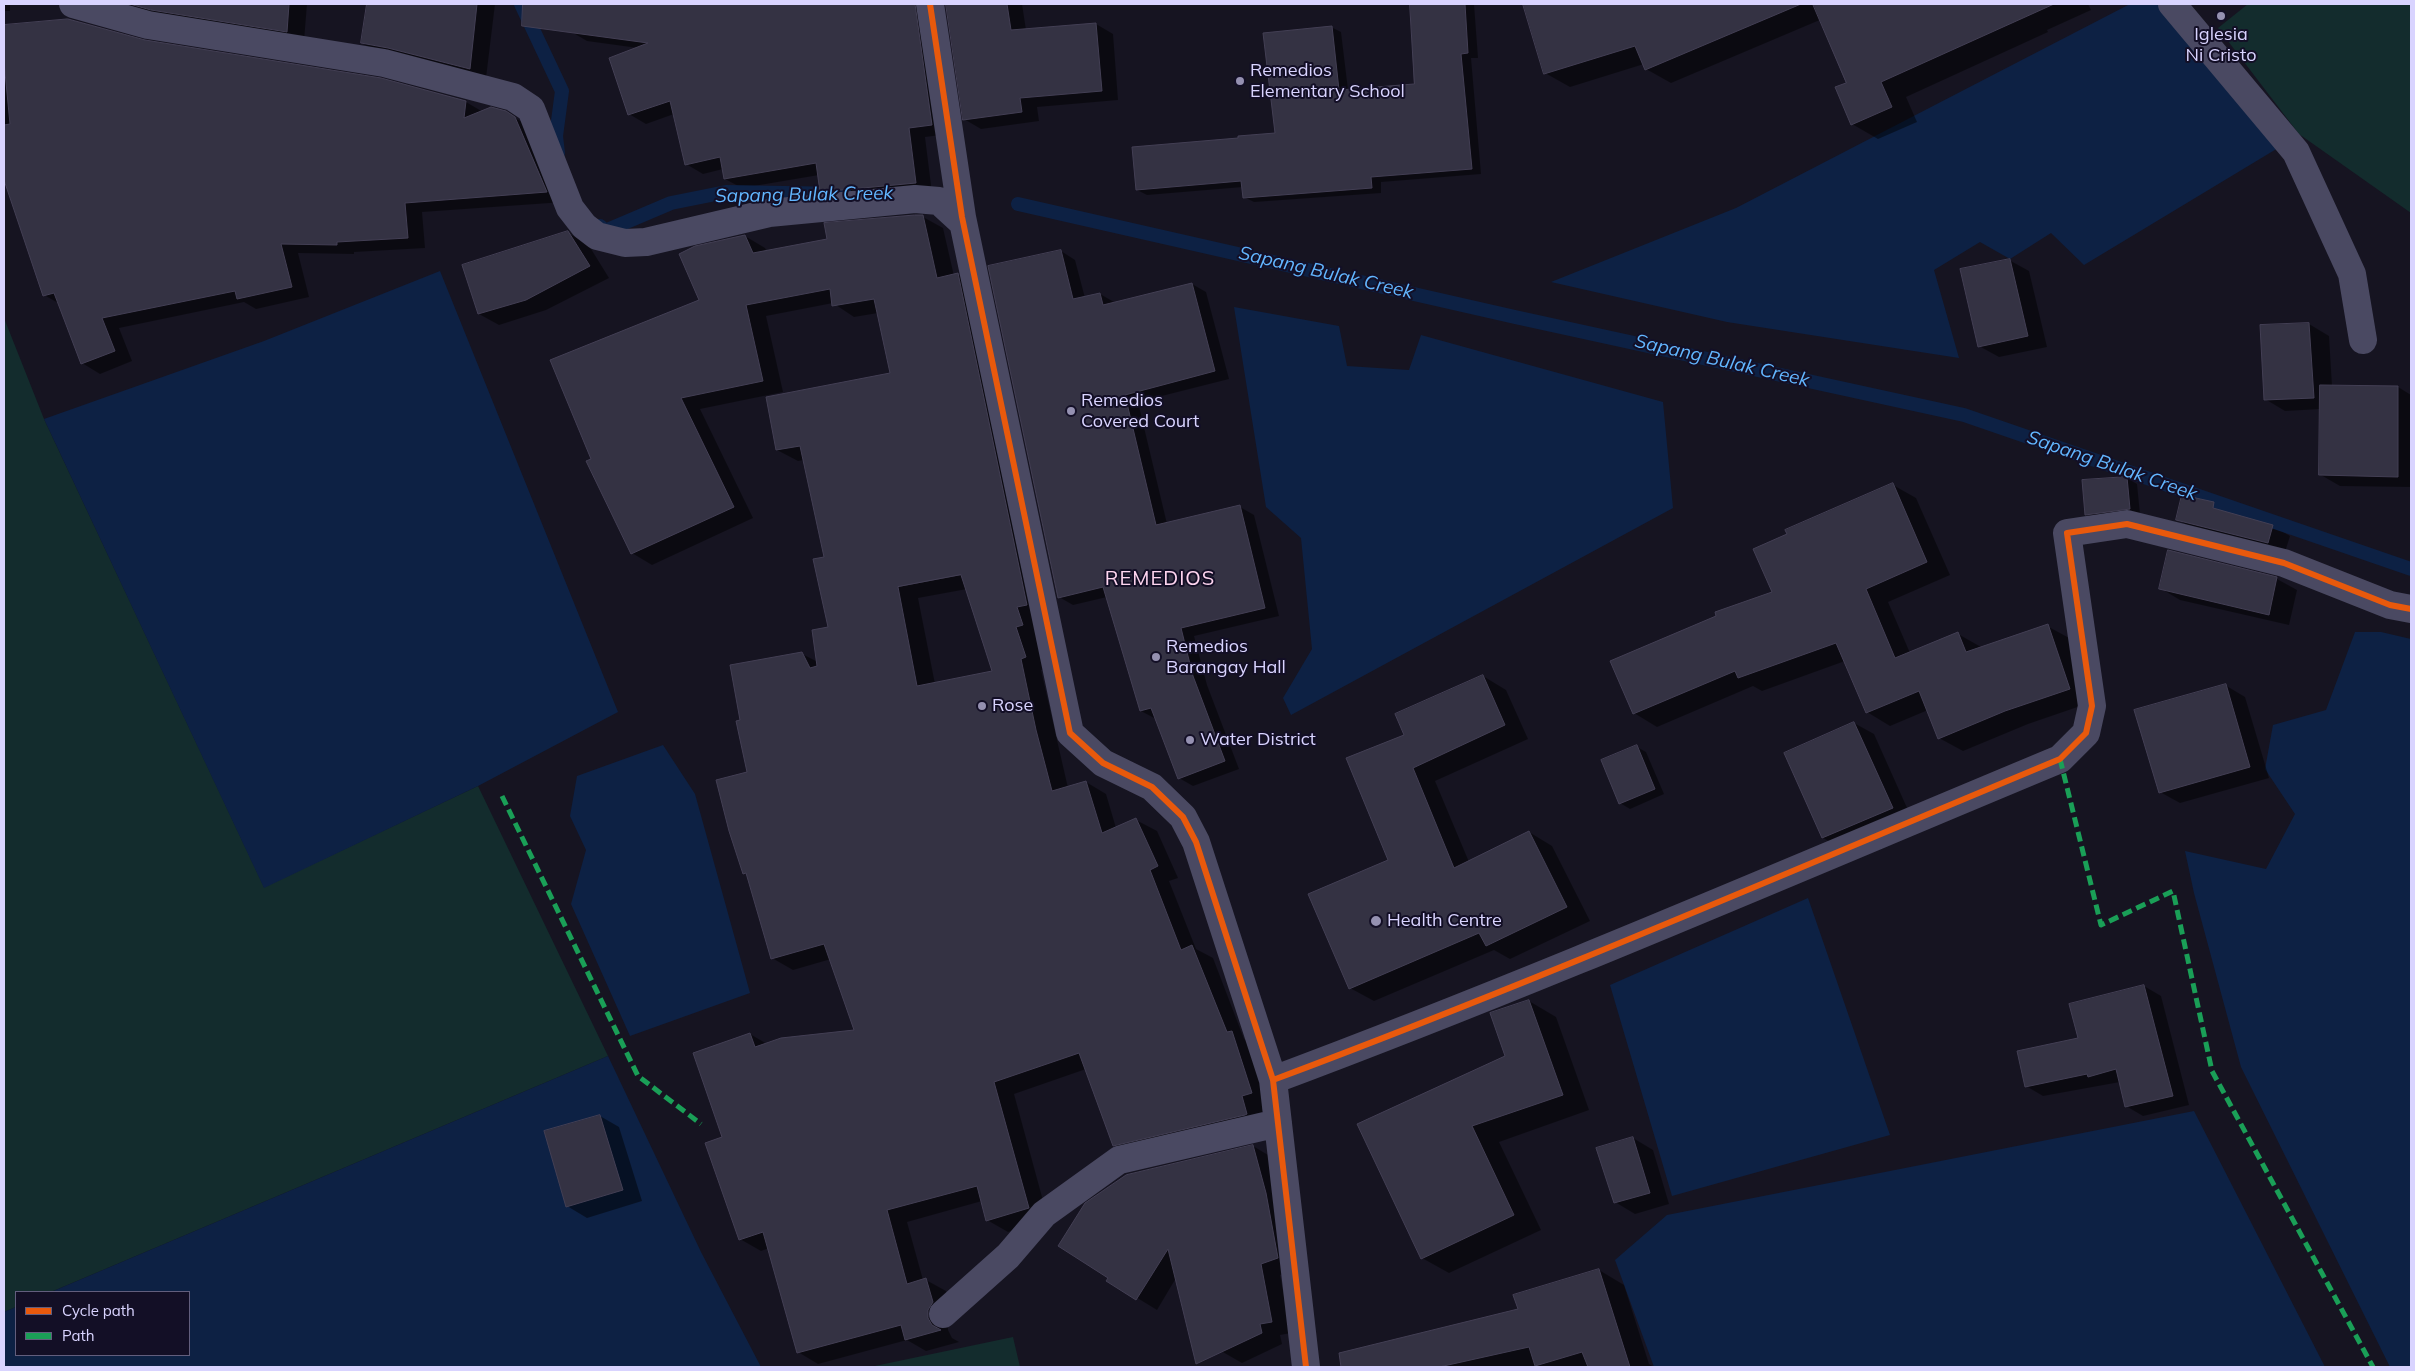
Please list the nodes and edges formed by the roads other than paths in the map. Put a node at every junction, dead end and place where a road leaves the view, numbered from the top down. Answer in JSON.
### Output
{"nodes":[{"id":1,"x":73,"y":4,"type":"edge"},
{"id":2,"x":930,"y":4,"type":"edge"},
{"id":3,"x":2172,"y":4,"type":"edge"},
{"id":4,"x":963,"y":223,"type":"junction"},
{"id":5,"x":2363,"y":340,"type":"dead end"},
{"id":6,"x":2411,"y":609,"type":"edge"},
{"id":7,"x":1273,"y":1080,"type":"junction"},
{"id":8,"x":1278,"y":1123,"type":"junction"},
{"id":9,"x":944,"y":1314,"type":"dead end"},
{"id":10,"x":1306,"y":1367,"type":"edge"}],
"edges":[{"from":1,"to":4,"type":"street"},
{"from":2,"to":4,"type":"street"},
{"from":3,"to":5,"type":"street"},
{"from":4,"to":7,"type":"street"},
{"from":6,"to":7,"type":"street"},
{"from":7,"to":8,"type":"street"},
{"from":8,"to":9,"type":"street"},
{"from":8,"to":10,"type":"street"}]}
